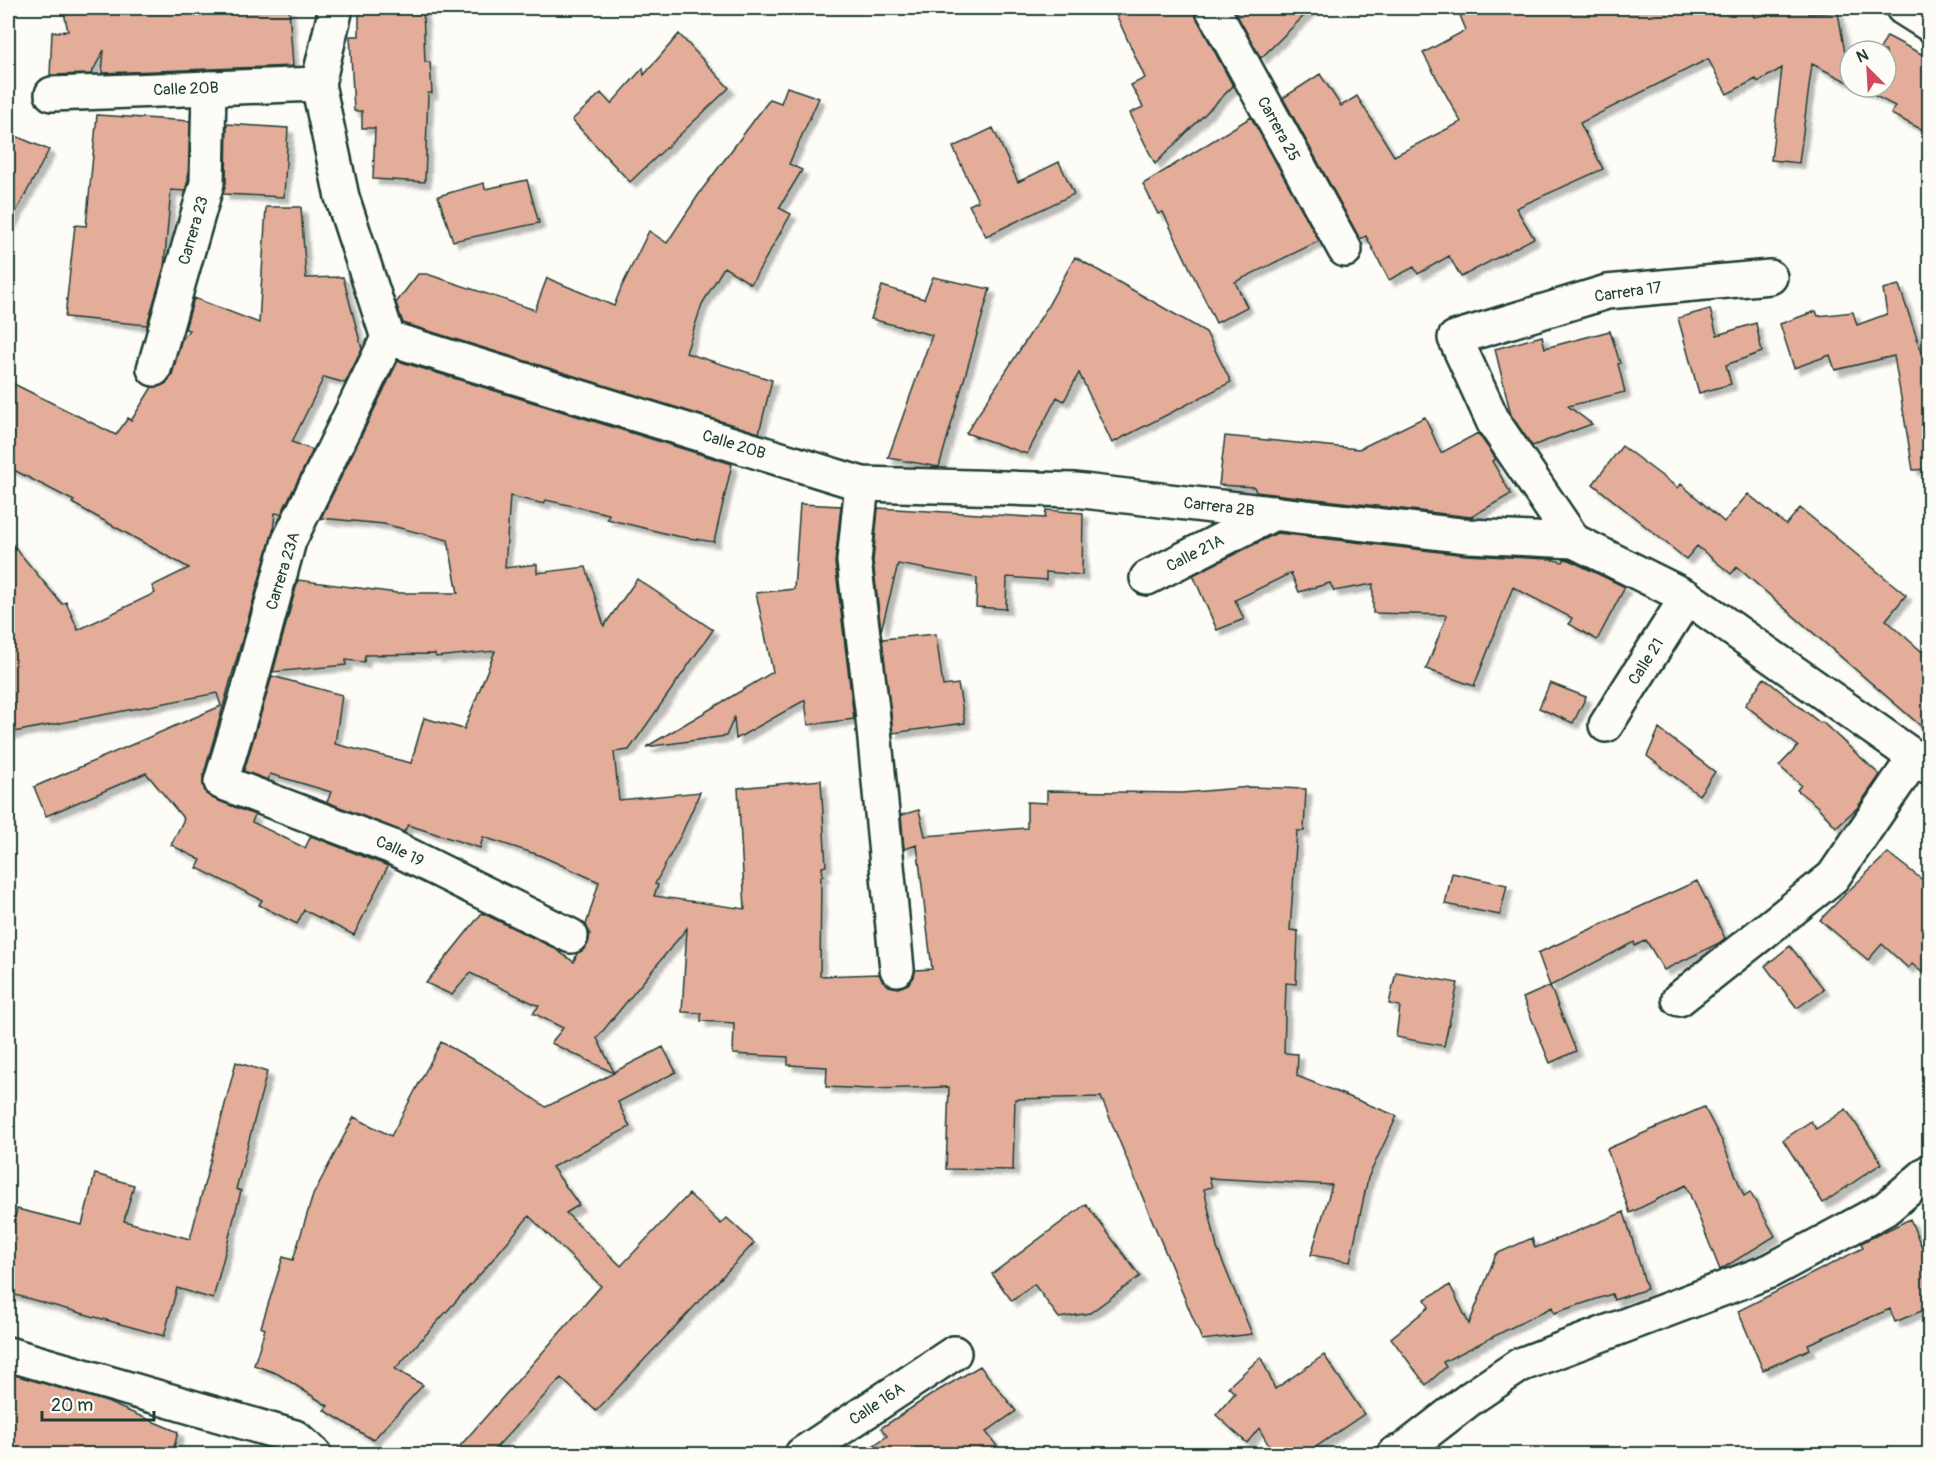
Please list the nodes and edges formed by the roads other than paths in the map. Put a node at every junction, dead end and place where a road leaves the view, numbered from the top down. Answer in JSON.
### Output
{"nodes":[{"id":1,"x":336,"y":8,"type":"edge"},
{"id":2,"x":1212,"y":8,"type":"edge"},
{"id":3,"x":1903,"y":8,"type":"edge"},
{"id":4,"x":1929,"y":25,"type":"edge"},
{"id":5,"x":318,"y":84,"type":"junction"},
{"id":6,"x":209,"y":88,"type":"junction"},
{"id":7,"x":52,"y":94,"type":"dead end"},
{"id":8,"x":1345,"y":250,"type":"dead end"},
{"id":9,"x":1770,"y":277,"type":"dead end"},
{"id":10,"x":388,"y":338,"type":"junction"},
{"id":11,"x":154,"y":369,"type":"dead end"},
{"id":12,"x":862,"y":484,"type":"junction"},
{"id":13,"x":1274,"y":513,"type":"junction"},
{"id":14,"x":1574,"y":541,"type":"junction"},
{"id":15,"x":1147,"y":578,"type":"dead end"},
{"id":16,"x":1687,"y":597,"type":"junction"},
{"id":17,"x":1606,"y":725,"type":"dead end"},
{"id":18,"x":1922,"y":763,"type":"edge"},
{"id":19,"x":221,"y":782,"type":"joint"},
{"id":20,"x":571,"y":936,"type":"dead end"},
{"id":21,"x":897,"y":969,"type":"dead end"},
{"id":22,"x":1679,"y":999,"type":"dead end"},
{"id":23,"x":1929,"y":1171,"type":"edge"},
{"id":24,"x":954,"y":1353,"type":"dead end"},
{"id":25,"x":8,"y":1354,"type":"edge"},
{"id":26,"x":314,"y":1455,"type":"edge"},
{"id":27,"x":802,"y":1455,"type":"edge"},
{"id":28,"x":1394,"y":1455,"type":"edge"}],
"edges":[{"from":1,"to":5,"type":"street"},
{"from":2,"to":8,"type":"street","name":"Carrera 25"},
{"from":3,"to":4,"type":"street"},
{"from":5,"to":6,"type":"street","name":"Calle 20B"},
{"from":5,"to":10,"type":"street"},
{"from":6,"to":7,"type":"street","name":"Calle 20B"},
{"from":6,"to":11,"type":"street","name":"Carrera 23"},
{"from":9,"to":14,"type":"street","name":"Carrera 17"},
{"from":10,"to":12,"type":"street","name":"Calle 20B"},
{"from":10,"to":19,"type":"street","name":"Carrera 23A"},
{"from":12,"to":13,"type":"street","name":"Carrera 2B"},
{"from":12,"to":21,"type":"street"},
{"from":13,"to":14,"type":"street","name":"Carrera 2B"},
{"from":13,"to":15,"type":"street","name":"Calle 21A"},
{"from":14,"to":16,"type":"street"},
{"from":16,"to":17,"type":"street","name":"Calle 21"},
{"from":16,"to":18,"type":"street"},
{"from":18,"to":22,"type":"street"},
{"from":19,"to":20,"type":"street","name":"Calle 19"},
{"from":23,"to":28,"type":"street"},
{"from":24,"to":27,"type":"street","name":"Calle 16A"},
{"from":25,"to":26,"type":"street"}]}
